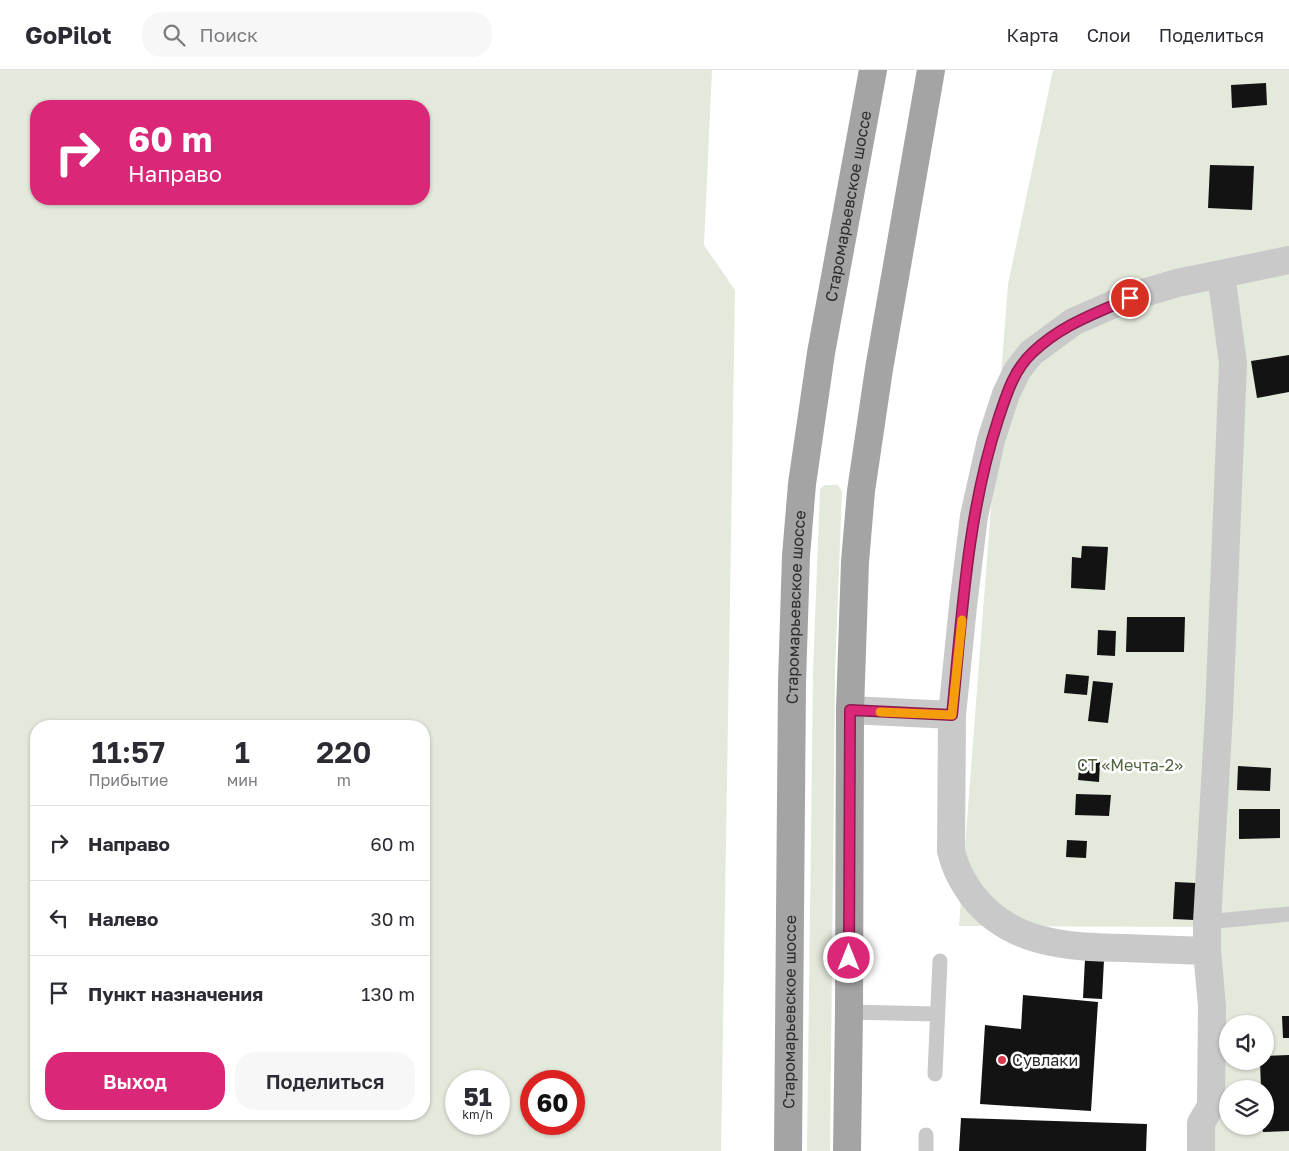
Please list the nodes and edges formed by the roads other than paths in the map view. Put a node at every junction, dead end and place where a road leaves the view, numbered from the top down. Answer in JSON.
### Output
{"nodes":[{"id":1,"x":873,"y":70,"type":"edge"},
{"id":2,"x":931,"y":70,"type":"edge"},
{"id":3,"x":1289,"y":260,"type":"edge"},
{"id":4,"x":1221,"y":274,"type":"junction"},
{"id":5,"x":850,"y":710,"type":"junction"},
{"id":6,"x":952,"y":715,"type":"junction"},
{"id":7,"x":1289,"y":914,"type":"edge"},
{"id":8,"x":1207,"y":922,"type":"junction"},
{"id":9,"x":1207,"y":951,"type":"junction"},
{"id":10,"x":940,"y":960,"type":"dead end"},
{"id":11,"x":849,"y":1012,"type":"junction"},
{"id":12,"x":937,"y":1014,"type":"junction"},
{"id":13,"x":935,"y":1074,"type":"dead end"},
{"id":14,"x":926,"y":1135,"type":"dead end"},
{"id":15,"x":788,"y":1151,"type":"edge"},
{"id":16,"x":847,"y":1151,"type":"edge"},
{"id":17,"x":926,"y":1151,"type":"edge"},
{"id":18,"x":1201,"y":1151,"type":"edge"}],
"edges":[{"from":1,"to":15,"type":"main road","name":"Старомарьевское шоссе"},
{"from":2,"to":5,"type":"main road"},
{"from":3,"to":4,"type":"street"},
{"from":4,"to":6,"type":"street"},
{"from":4,"to":8,"type":"street"},
{"from":5,"to":6,"type":"street"},
{"from":5,"to":11,"type":"main road"},
{"from":6,"to":9,"type":"street"},
{"from":7,"to":8,"type":"lane"},
{"from":8,"to":9,"type":"street"},
{"from":9,"to":18,"type":"street"},
{"from":10,"to":12,"type":"lane"},
{"from":11,"to":12,"type":"lane"},
{"from":11,"to":16,"type":"main road"},
{"from":12,"to":13,"type":"lane"},
{"from":14,"to":17,"type":"lane"}]}
